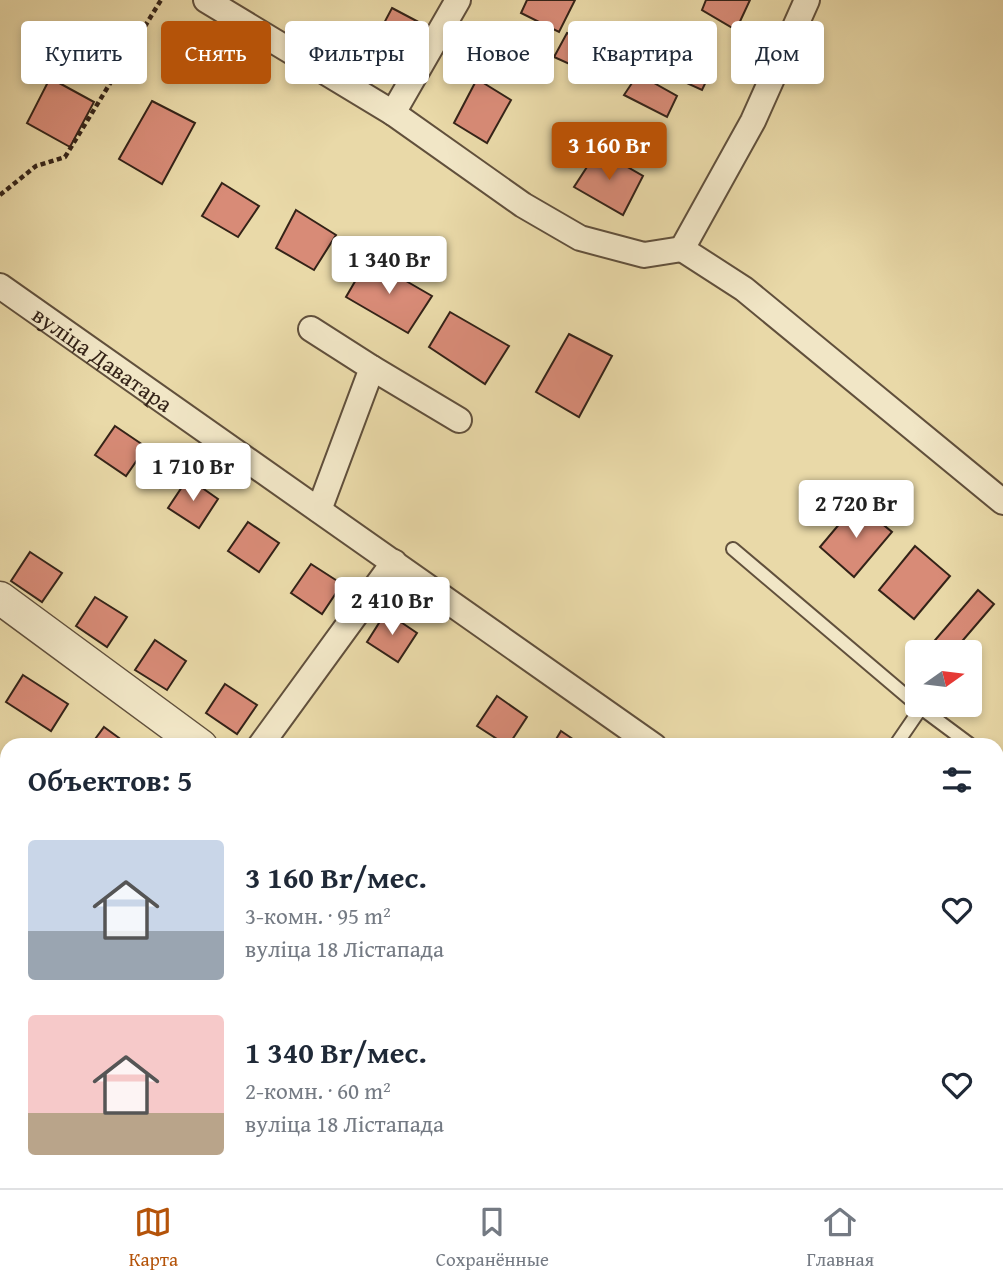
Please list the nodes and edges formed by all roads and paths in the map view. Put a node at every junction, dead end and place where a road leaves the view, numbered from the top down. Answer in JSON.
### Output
{"nodes":[{"id":1,"x":161,"y":0,"type":"edge"},
{"id":2,"x":206,"y":0,"type":"edge"},
{"id":3,"x":458,"y":0,"type":"edge"},
{"id":4,"x":807,"y":0,"type":"edge"},
{"id":5,"x":393,"y":113,"type":"junction"},
{"id":6,"x":0,"y":195,"type":"edge"},
{"id":7,"x":682,"y":249,"type":"junction"},
{"id":8,"x":0,"y":286,"type":"edge"},
{"id":9,"x":311,"y":329,"type":"dead end"},
{"id":10,"x":372,"y":368,"type":"junction"},
{"id":11,"x":459,"y":421,"type":"dead end"},
{"id":12,"x":1003,"y":502,"type":"edge"},
{"id":13,"x":319,"y":510,"type":"junction"},
{"id":14,"x":733,"y":549,"type":"dead end"},
{"id":15,"x":394,"y":562,"type":"junction"},
{"id":16,"x":0,"y":598,"type":"edge"},
{"id":17,"x":905,"y":695,"type":"edge"},
{"id":18,"x":911,"y":718,"type":"edge"},
{"id":19,"x":934,"y":718,"type":"edge"},
{"id":20,"x":190,"y":738,"type":"edge"},
{"id":21,"x":266,"y":738,"type":"edge"},
{"id":22,"x":643,"y":738,"type":"edge"},
{"id":23,"x":900,"y":738,"type":"edge"},
{"id":24,"x":961,"y":738,"type":"edge"}],
"edges":[{"from":1,"to":6,"type":"path"},
{"from":2,"to":5,"type":"street"},
{"from":3,"to":5,"type":"street"},
{"from":4,"to":7,"type":"street"},
{"from":5,"to":7,"type":"street"},
{"from":7,"to":12,"type":"street"},
{"from":8,"to":13,"type":"street","name":"вуліца Даватара"},
{"from":9,"to":10,"type":"street"},
{"from":10,"to":11,"type":"street"},
{"from":10,"to":13,"type":"street"},
{"from":13,"to":15,"type":"street","name":"вуліца Даватара"},
{"from":14,"to":17,"type":"lane"},
{"from":15,"to":21,"type":"street"},
{"from":15,"to":22,"type":"street","name":"вуліца Даватара"},
{"from":16,"to":20,"type":"street"},
{"from":18,"to":23,"type":"lane"},
{"from":19,"to":24,"type":"lane"}]}
